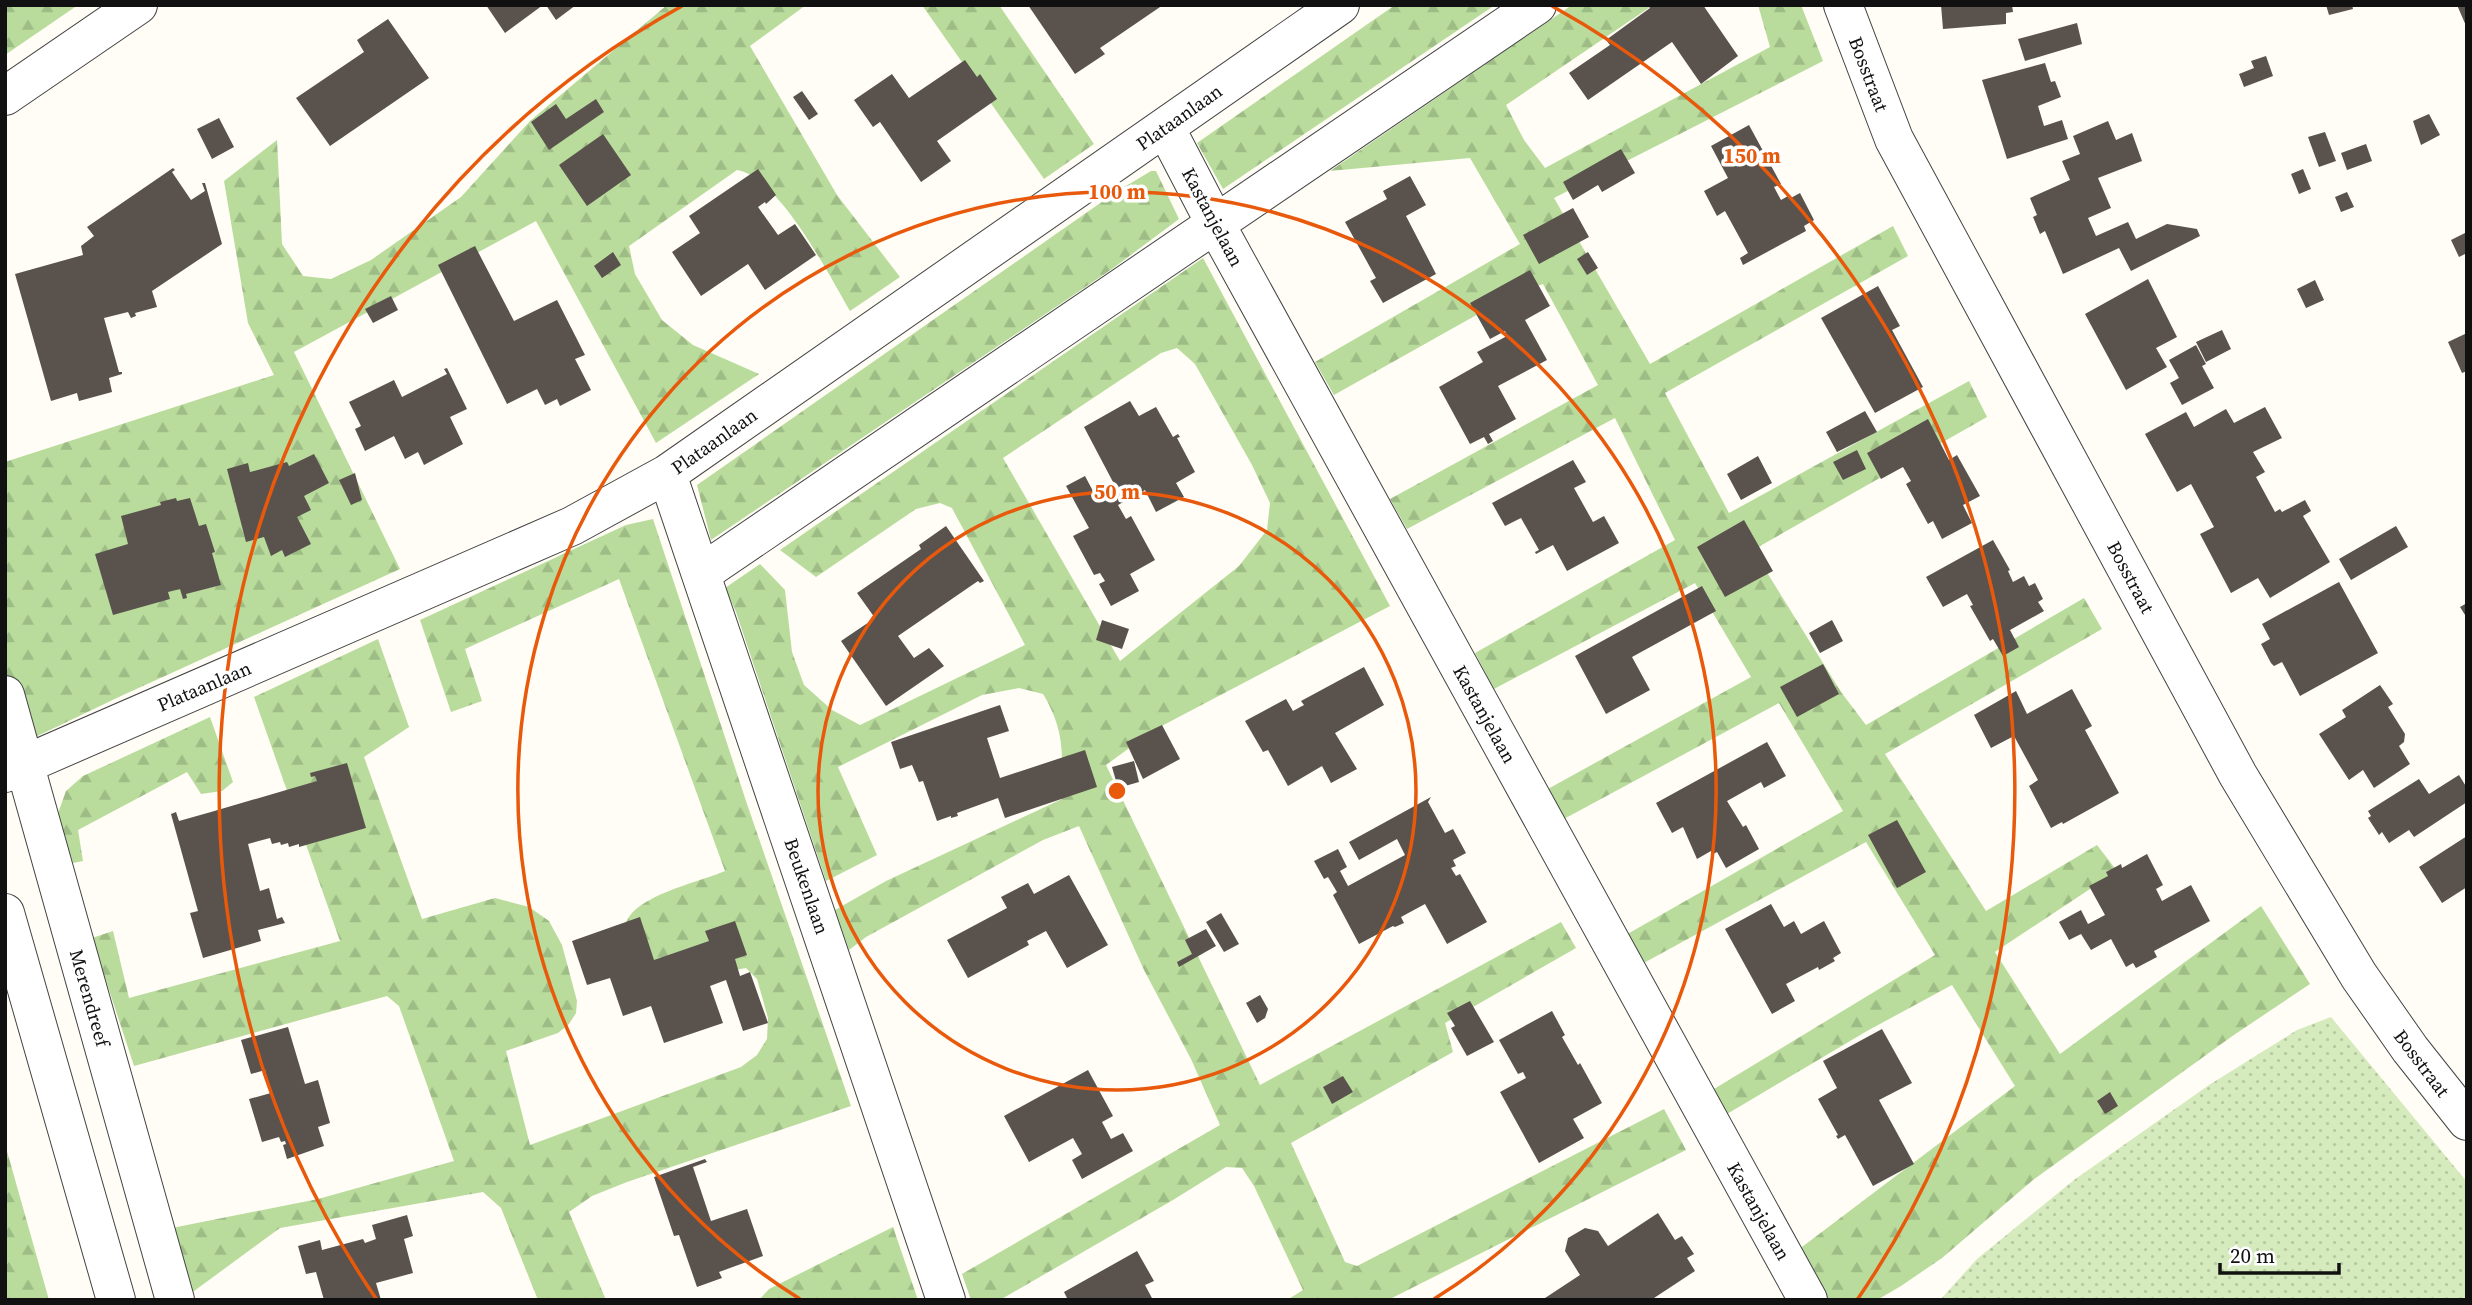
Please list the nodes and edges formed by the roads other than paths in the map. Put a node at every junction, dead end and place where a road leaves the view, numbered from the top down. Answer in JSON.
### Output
{"nodes":[{"id":1,"x":138,"y":5,"type":"edge"},
{"id":2,"x":1340,"y":5,"type":"edge"},
{"id":3,"x":1537,"y":5,"type":"edge"},
{"id":4,"x":1843,"y":5,"type":"edge"},
{"id":5,"x":5,"y":96,"type":"edge"},
{"id":6,"x":1165,"y":127,"type":"junction"},
{"id":7,"x":1216,"y":225,"type":"junction"},
{"id":8,"x":667,"y":474,"type":"junction"},
{"id":9,"x":702,"y":573,"type":"junction"},
{"id":10,"x":5,"y":695,"type":"edge"},
{"id":11,"x":15,"y":769,"type":"edge"},
{"id":12,"x":5,"y":913,"type":"edge"},
{"id":13,"x":2467,"y":1121,"type":"edge"},
{"id":14,"x":116,"y":1300,"type":"edge"},
{"id":15,"x":175,"y":1300,"type":"edge"},
{"id":16,"x":946,"y":1300,"type":"edge"},
{"id":17,"x":1808,"y":1300,"type":"edge"}],
"edges":[{"from":1,"to":5,"type":"street"},
{"from":2,"to":6,"type":"street","name":"Plataanlaan"},
{"from":3,"to":7,"type":"street"},
{"from":4,"to":13,"type":"street","name":"Bosstraat"},
{"from":6,"to":7,"type":"street","name":"Kastanjelaan"},
{"from":6,"to":8,"type":"street","name":"Plataanlaan"},
{"from":7,"to":9,"type":"street"},
{"from":7,"to":17,"type":"street","name":"Kastanjelaan"},
{"from":8,"to":9,"type":"street","name":"Beukenlaan"},
{"from":8,"to":11,"type":"street","name":"Plataanlaan"},
{"from":9,"to":16,"type":"street","name":"Beukenlaan"},
{"from":10,"to":11,"type":"street","name":"Merendreef"},
{"from":11,"to":15,"type":"street","name":"Merendreef"},
{"from":12,"to":14,"type":"street"}]}
